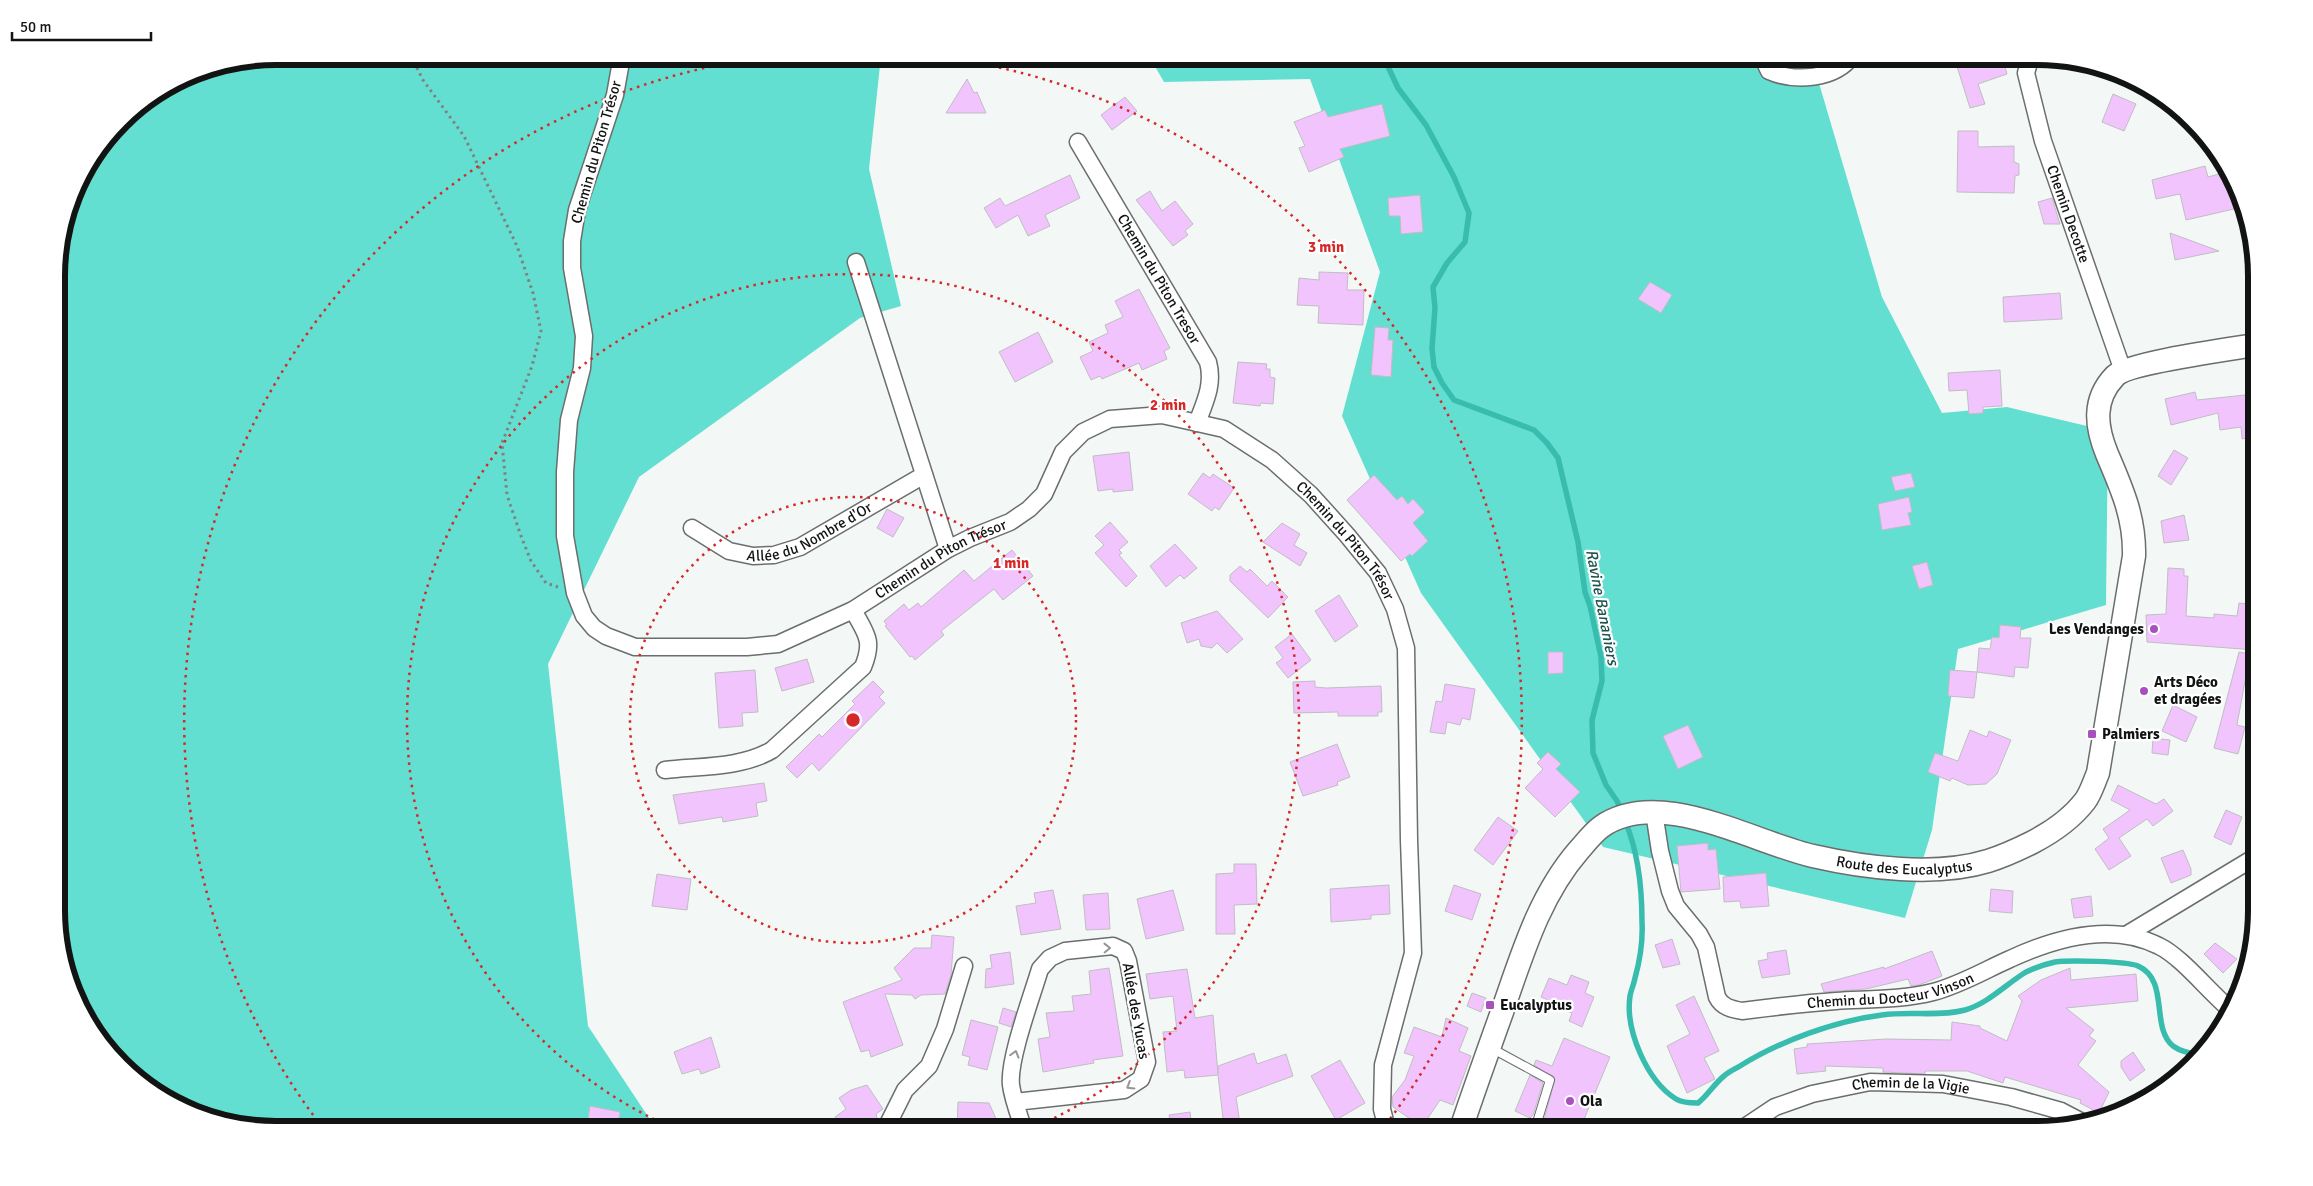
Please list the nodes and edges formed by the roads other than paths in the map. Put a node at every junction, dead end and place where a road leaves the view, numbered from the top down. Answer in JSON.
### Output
{"nodes":[{"id":1,"x":620,"y":65,"type":"edge"},
{"id":2,"x":1766,"y":65,"type":"edge"},
{"id":3,"x":1843,"y":65,"type":"edge"},
{"id":4,"x":2028,"y":65,"type":"edge"},
{"id":5,"x":1078,"y":142,"type":"dead end"},
{"id":6,"x":856,"y":262,"type":"dead end"},
{"id":7,"x":2248,"y":346,"type":"edge"},
{"id":8,"x":2123,"y":371,"type":"junction"},
{"id":9,"x":1197,"y":423,"type":"junction"},
{"id":10,"x":924,"y":475,"type":"junction"},
{"id":11,"x":692,"y":528,"type":"dead end"},
{"id":12,"x":948,"y":550,"type":"junction"},
{"id":13,"x":853,"y":610,"type":"junction"},
{"id":14,"x":665,"y":770,"type":"dead end"},
{"id":15,"x":1647,"y":812,"type":"junction"},
{"id":16,"x":2248,"y":861,"type":"edge"},
{"id":17,"x":2126,"y":935,"type":"junction"},
{"id":18,"x":964,"y":966,"type":"dead end"},
{"id":19,"x":2225,"y":1005,"type":"edge"},
{"id":20,"x":1490,"y":1047,"type":"junction"},
{"id":21,"x":1015,"y":1102,"type":"junction"},
{"id":22,"x":2074,"y":1118,"type":"edge"},
{"id":23,"x":890,"y":1121,"type":"edge"},
{"id":24,"x":1021,"y":1121,"type":"edge"},
{"id":25,"x":1385,"y":1121,"type":"edge"},
{"id":26,"x":1466,"y":1121,"type":"edge"},
{"id":27,"x":1537,"y":1121,"type":"edge"},
{"id":28,"x":1754,"y":1121,"type":"edge"}],
"edges":[{"from":1,"to":13,"type":"street","name":"Chemin du Piton Trésor"},
{"from":2,"to":3,"type":"street"},
{"from":4,"to":8,"type":"street","name":"Chemin Decotte"},
{"from":5,"to":9,"type":"street","name":"Chemin du Piton Tresor"},
{"from":6,"to":10,"type":"street"},
{"from":7,"to":8,"type":"main road"},
{"from":8,"to":15,"type":"main road","name":"Route des Eucalyptus"},
{"from":9,"to":12,"type":"street","name":"Chemin du Piton Trésor"},
{"from":9,"to":25,"type":"street","name":"Chemin du Piton Trésor"},
{"from":10,"to":11,"type":"street","name":"Allée du Nombre d'Or"},
{"from":10,"to":12,"type":"street"},
{"from":12,"to":13,"type":"street","name":"Chemin du Piton Trésor"},
{"from":13,"to":14,"type":"street"},
{"from":15,"to":17,"type":"street","name":"Chemin du Docteur Vinson"},
{"from":15,"to":20,"type":"main road","name":"Route des Eucalyptus"},
{"from":16,"to":17,"type":"street"},
{"from":17,"to":19,"type":"street","name":"Chemin du Docteur Vinson"},
{"from":18,"to":23,"type":"street"},
{"from":20,"to":26,"type":"main road","name":"Route des Eucalyptus"},
{"from":20,"to":27,"type":"lane"},
{"from":21,"to":21,"type":"street","name":"Allée des Yucas","one_way":true},
{"from":21,"to":24,"type":"street","name":"Allée des Yucas"},
{"from":22,"to":28,"type":"street","name":"Chemin de la Vigie"}]}
